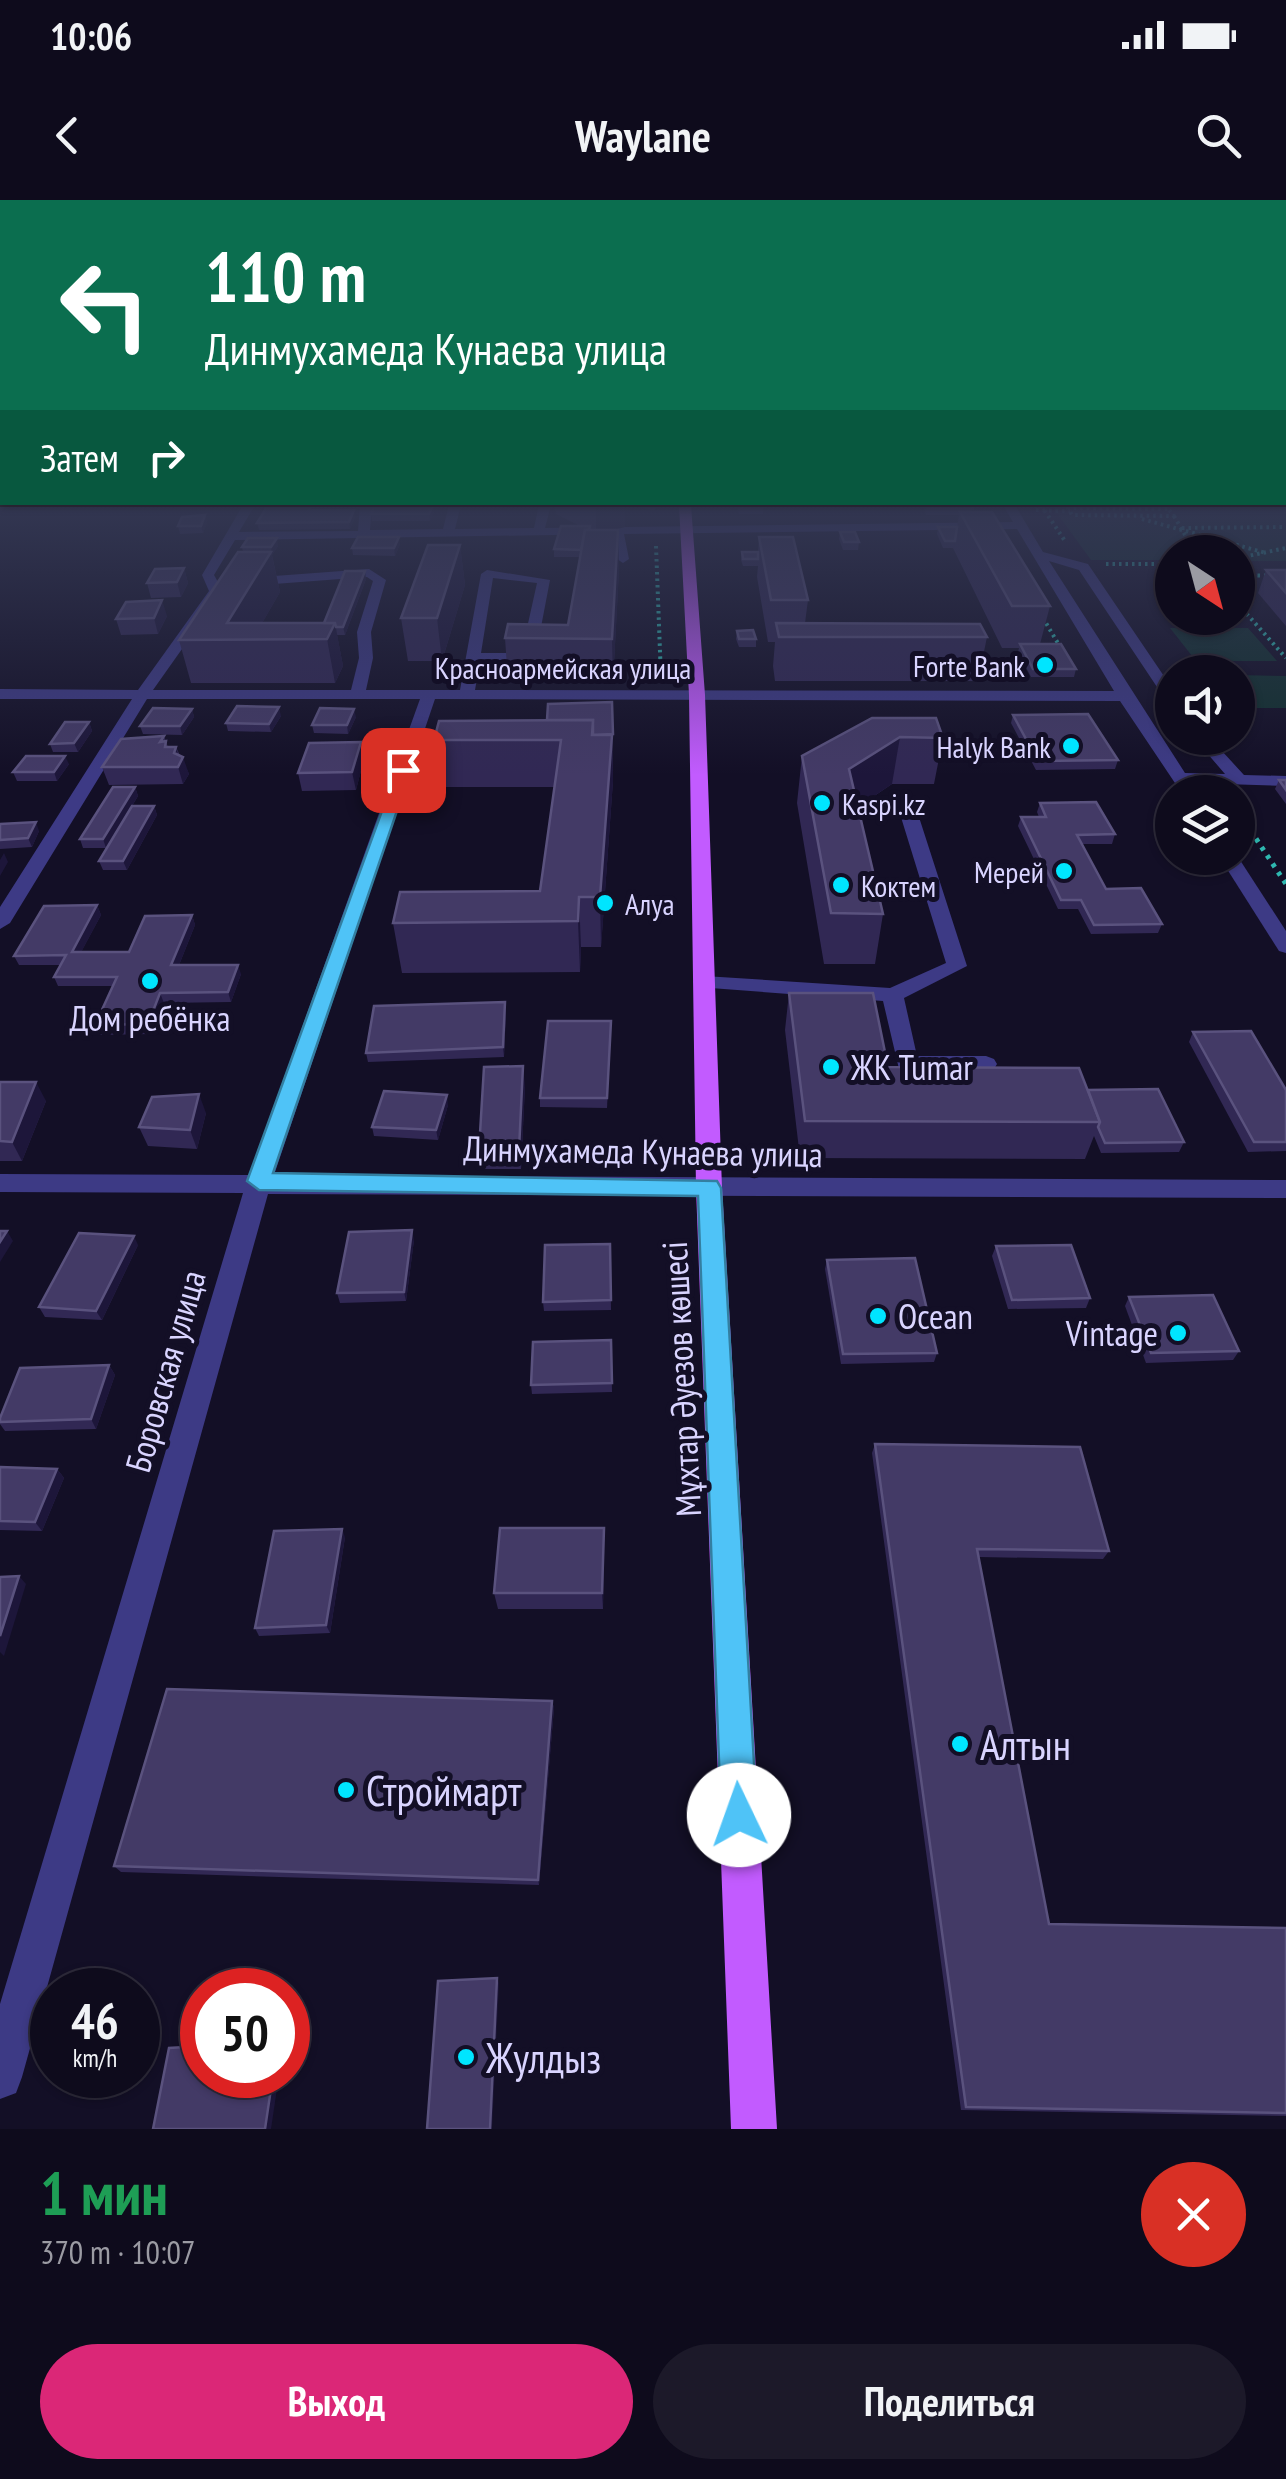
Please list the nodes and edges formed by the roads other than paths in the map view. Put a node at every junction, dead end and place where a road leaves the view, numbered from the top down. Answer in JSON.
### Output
{"nodes":[{"id":1,"x":214,"y":595,"type":"edge"},
{"id":2,"x":375,"y":595,"type":"edge"},
{"id":3,"x":483,"y":595,"type":"edge"},
{"id":4,"x":541,"y":595,"type":"edge"},
{"id":5,"x":691,"y":595,"type":"edge"},
{"id":6,"x":1065,"y":595,"type":"edge"},
{"id":7,"x":1103,"y":595,"type":"edge"},
{"id":8,"x":473,"y":657,"type":"junction"},
{"id":9,"x":1155,"y":674,"type":"edge"},
{"id":10,"x":0,"y":694,"type":"edge"},
{"id":11,"x":142,"y":695,"type":"junction"},
{"id":12,"x":357,"y":695,"type":"junction"},
{"id":13,"x":430,"y":695,"type":"junction"},
{"id":14,"x":466,"y":695,"type":"junction"},
{"id":15,"x":697,"y":695,"type":"junction"},
{"id":16,"x":1125,"y":696,"type":"junction"},
{"id":17,"x":1217,"y":755,"type":"edge"},
{"id":18,"x":1177,"y":775,"type":"edge"},
{"id":19,"x":1235,"y":775,"type":"edge"},
{"id":20,"x":1255,"y":780,"type":"edge"},
{"id":21,"x":1286,"y":781,"type":"edge"},
{"id":22,"x":909,"y":814,"type":"dead end"},
{"id":23,"x":1241,"y":875,"type":"edge"},
{"id":24,"x":0,"y":923,"type":"edge"},
{"id":25,"x":1286,"y":948,"type":"edge"},
{"id":26,"x":704,"y":982,"type":"junction"},
{"id":27,"x":893,"y":995,"type":"junction"},
{"id":28,"x":986,"y":1064,"type":"edge"},
{"id":29,"x":259,"y":1181,"type":"junction"},
{"id":30,"x":0,"y":1183,"type":"edge"},
{"id":31,"x":709,"y":1188,"type":"junction"},
{"id":32,"x":1286,"y":1189,"type":"edge"},
{"id":33,"x":0,"y":2078,"type":"edge"},
{"id":34,"x":754,"y":2129,"type":"edge"}],
"edges":[{"from":1,"to":11,"type":"street"},
{"from":2,"to":12,"type":"street"},
{"from":3,"to":8,"type":"street"},
{"from":4,"to":8,"type":"street"},
{"from":5,"to":15,"type":"main road","name":"Мұхтар Әуезов көшесі"},
{"from":6,"to":16,"type":"street"},
{"from":7,"to":9,"type":"street"},
{"from":8,"to":14,"type":"street"},
{"from":10,"to":11,"type":"street","name":"Красноармейская улица"},
{"from":11,"to":12,"type":"street","name":"Красноармейская улица"},
{"from":11,"to":24,"type":"street"},
{"from":12,"to":13,"type":"street","name":"Красноармейская улица"},
{"from":13,"to":14,"type":"street","name":"Красноармейская улица"},
{"from":13,"to":29,"type":"street","name":"Боровская улица"},
{"from":14,"to":15,"type":"street","name":"Красноармейская улица"},
{"from":15,"to":16,"type":"street","name":"Красноармейская улица"},
{"from":15,"to":26,"type":"main road","name":"Мұхтар Әуезов көшесі"},
{"from":16,"to":18,"type":"street"},
{"from":17,"to":19,"type":"street"},
{"from":20,"to":21,"type":"street"},
{"from":22,"to":27,"type":"street"},
{"from":23,"to":25,"type":"street"},
{"from":26,"to":27,"type":"street"},
{"from":26,"to":31,"type":"main road","name":"Мұхтар Әуезов көшесі"},
{"from":27,"to":28,"type":"street"},
{"from":29,"to":30,"type":"street","name":"Динмухамеда Кунаева улица"},
{"from":29,"to":31,"type":"street","name":"Динмухамеда Кунаева улица"},
{"from":29,"to":33,"type":"street","name":"Боровская улица"},
{"from":31,"to":32,"type":"street","name":"Динмухамеда Кунаева улица"},
{"from":31,"to":34,"type":"main road","name":"Мұхтар Әуезов көшесі"}]}
